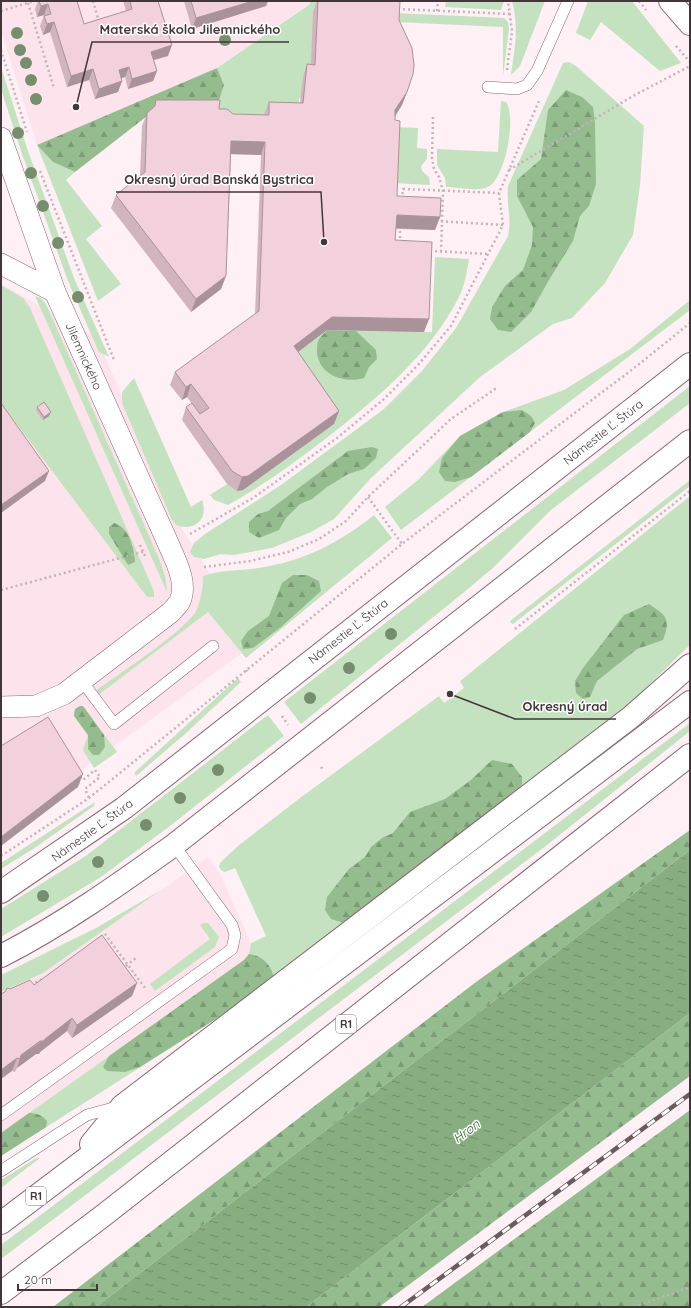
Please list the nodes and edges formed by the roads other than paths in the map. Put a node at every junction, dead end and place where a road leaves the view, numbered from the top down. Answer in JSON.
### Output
{"nodes":[{"id":1,"x":568,"y":1,"type":"edge"},
{"id":2,"x":670,"y":1,"type":"edge"},
{"id":3,"x":690,"y":24,"type":"edge"},
{"id":4,"x":488,"y":87,"type":"dead end"},
{"id":5,"x":1,"y":138,"type":"edge"},
{"id":6,"x":1,"y":264,"type":"edge"},
{"id":7,"x":55,"y":292,"type":"junction"},
{"id":8,"x":690,"y":364,"type":"edge"},
{"id":9,"x":690,"y":441,"type":"edge"},
{"id":10,"x":213,"y":646,"type":"dead end"},
{"id":11,"x":690,"y":665,"type":"edge"},
{"id":12,"x":82,"y":681,"type":"junction"},
{"id":13,"x":690,"y":702,"type":"edge"},
{"id":14,"x":1,"y":707,"type":"edge"},
{"id":15,"x":690,"y":755,"type":"edge"},
{"id":16,"x":174,"y":845,"type":"junction"},
{"id":17,"x":1,"y":892,"type":"edge"},
{"id":18,"x":1,"y":956,"type":"edge"},
{"id":19,"x":122,"y":1106,"type":"junction"},
{"id":20,"x":1,"y":1114,"type":"edge"},
{"id":21,"x":72,"y":1169,"type":"junction"},
{"id":22,"x":1,"y":1170,"type":"edge"},
{"id":23,"x":1,"y":1223,"type":"edge"},
{"id":24,"x":1,"y":1293,"type":"edge"}],
"edges":[{"from":1,"to":4,"type":"lane"},
{"from":2,"to":3,"type":"main road"},
{"from":5,"to":7,"type":"street","name":"Jilemnického"},
{"from":6,"to":7,"type":"street"},
{"from":7,"to":12,"type":"street","name":"Jilemnického"},
{"from":8,"to":17,"type":"main road","name":"Námestie Ľ. Štúra"},
{"from":9,"to":16,"type":"main road"},
{"from":10,"to":12,"type":"lane"},
{"from":11,"to":19,"type":"main road"},
{"from":12,"to":14,"type":"street"},
{"from":13,"to":21,"type":"main road","number":"R1"},
{"from":15,"to":24,"type":"main road","number":"R1"},
{"from":16,"to":18,"type":"main road"},
{"from":16,"to":20,"type":"lane"},
{"from":19,"to":21,"type":"main road"},
{"from":19,"to":22,"type":"lane"},
{"from":21,"to":23,"type":"main road","number":"R1"}]}
